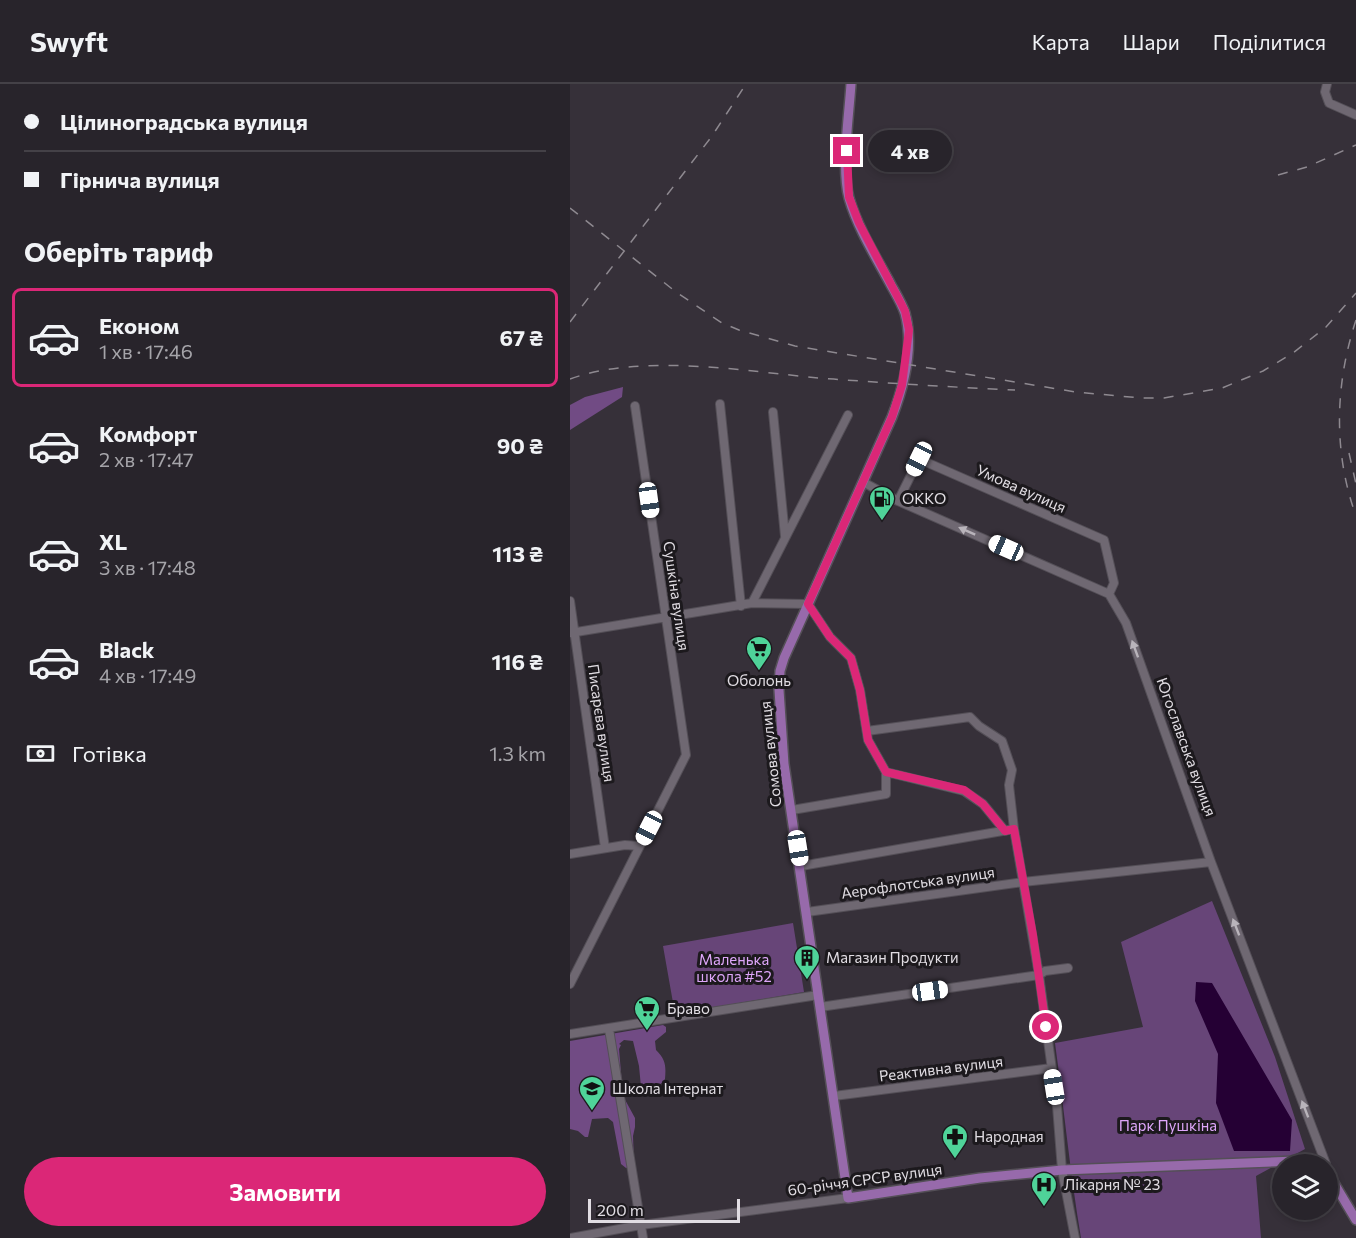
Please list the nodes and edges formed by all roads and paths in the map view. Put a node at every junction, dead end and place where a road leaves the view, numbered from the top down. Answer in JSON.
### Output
{"nodes":[{"id":1,"x":851,"y":84,"type":"edge"},
{"id":2,"x":1327,"y":84,"type":"edge"},
{"id":3,"x":1356,"y":115,"type":"edge"},
{"id":4,"x":720,"y":404,"type":"dead end"},
{"id":5,"x":635,"y":406,"type":"dead end"},
{"id":6,"x":772,"y":412,"type":"dead end"},
{"id":7,"x":848,"y":415,"type":"dead end"},
{"id":8,"x":864,"y":482,"type":"junction"},
{"id":9,"x":898,"y":501,"type":"junction"},
{"id":10,"x":785,"y":537,"type":"junction"},
{"id":11,"x":1109,"y":594,"type":"junction"},
{"id":12,"x":570,"y":601,"type":"edge"},
{"id":13,"x":752,"y":603,"type":"junction"},
{"id":14,"x":808,"y":604,"type":"junction"},
{"id":15,"x":741,"y":606,"type":"junction"},
{"id":16,"x":666,"y":618,"type":"junction"},
{"id":17,"x":572,"y":633,"type":"edge"},
{"id":18,"x":867,"y":731,"type":"junction"},
{"id":19,"x":886,"y":772,"type":"junction"},
{"id":20,"x":792,"y":810,"type":"junction"},
{"id":21,"x":1014,"y":829,"type":"junction"},
{"id":22,"x":1005,"y":831,"type":"junction"},
{"id":23,"x":639,"y":846,"type":"junction"},
{"id":24,"x":605,"y":848,"type":"junction"},
{"id":25,"x":570,"y":854,"type":"edge"},
{"id":26,"x":1211,"y":862,"type":"junction"},
{"id":27,"x":801,"y":866,"type":"junction"},
{"id":28,"x":1023,"y":882,"type":"junction"},
{"id":29,"x":807,"y":912,"type":"junction"},
{"id":30,"x":1068,"y":968,"type":"dead end"},
{"id":31,"x":1039,"y":975,"type":"junction"},
{"id":32,"x":570,"y":984,"type":"edge"},
{"id":33,"x":818,"y":995,"type":"junction"},
{"id":34,"x":820,"y":1007,"type":"junction"},
{"id":35,"x":609,"y":1029,"type":"junction"},
{"id":36,"x":570,"y":1034,"type":"edge"},
{"id":37,"x":1052,"y":1068,"type":"junction"},
{"id":38,"x":834,"y":1096,"type":"junction"},
{"id":39,"x":1322,"y":1154,"type":"edge"},
{"id":40,"x":1272,"y":1162,"type":"edge"},
{"id":41,"x":1062,"y":1170,"type":"junction"},
{"id":42,"x":1338,"y":1189,"type":"edge"},
{"id":43,"x":848,"y":1198,"type":"junction"},
{"id":44,"x":1356,"y":1220,"type":"edge"},
{"id":45,"x":640,"y":1226,"type":"junction"},
{"id":46,"x":570,"y":1238,"type":"edge"},
{"id":47,"x":643,"y":1238,"type":"edge"},
{"id":48,"x":1075,"y":1238,"type":"edge"}],
"edges":[{"from":1,"to":8,"type":"main road","name":"Сомова вулиця"},
{"from":2,"to":3,"type":"street"},
{"from":4,"to":15,"type":"street"},
{"from":5,"to":16,"type":"street","name":"Сушкіна вулиця"},
{"from":6,"to":10,"type":"street"},
{"from":7,"to":10,"type":"street"},
{"from":8,"to":9,"type":"street"},
{"from":8,"to":14,"type":"main road","name":"Сомова вулиця"},
{"from":11,"to":9,"type":"street","one_way":true},
{"from":9,"to":11,"type":"street","name":"Умова вулиця"},
{"from":10,"to":13,"type":"street"},
{"from":26,"to":11,"type":"street","name":"Югославська вулиця","one_way":true},
{"from":12,"to":17,"type":"street","name":"Писарєва вулиця"},
{"from":13,"to":14,"type":"street"},
{"from":13,"to":15,"type":"street"},
{"from":14,"to":18,"type":"street"},
{"from":14,"to":20,"type":"main road","name":"Сомова вулиця"},
{"from":15,"to":16,"type":"street"},
{"from":16,"to":17,"type":"street"},
{"from":16,"to":23,"type":"street","name":"Сушкіна вулиця"},
{"from":17,"to":24,"type":"street","name":"Писарєва вулиця"},
{"from":18,"to":19,"type":"street"},
{"from":18,"to":21,"type":"street"},
{"from":19,"to":20,"type":"street"},
{"from":19,"to":22,"type":"street"},
{"from":20,"to":27,"type":"main road","name":"Сомова вулиця"},
{"from":21,"to":22,"type":"street"},
{"from":21,"to":28,"type":"street"},
{"from":22,"to":27,"type":"street"},
{"from":23,"to":24,"type":"street"},
{"from":23,"to":32,"type":"street"},
{"from":24,"to":25,"type":"street"},
{"from":26,"to":28,"type":"street","name":"Аерофлотська вулиця"},
{"from":39,"to":26,"type":"street","name":"Югославська вулиця","one_way":true},
{"from":27,"to":29,"type":"main road","name":"Сомова вулиця"},
{"from":28,"to":29,"type":"street","name":"Аерофлотська вулиця"},
{"from":28,"to":31,"type":"street"},
{"from":29,"to":33,"type":"main road","name":"Сомова вулиця"},
{"from":30,"to":31,"type":"street"},
{"from":31,"to":34,"type":"street"},
{"from":31,"to":37,"type":"street"},
{"from":33,"to":34,"type":"main road","name":"Сомова вулиця"},
{"from":33,"to":35,"type":"street"},
{"from":34,"to":38,"type":"main road","name":"Сомова вулиця"},
{"from":35,"to":36,"type":"street"},
{"from":35,"to":45,"type":"street"},
{"from":37,"to":38,"type":"street","name":"Реактивна вулиця"},
{"from":37,"to":41,"type":"street"},
{"from":38,"to":43,"type":"main road","name":"Сомова вулиця"},
{"from":40,"to":41,"type":"main road","name":"60-річчя СРСР вулиця"},
{"from":41,"to":43,"type":"main road","name":"60-річчя СРСР вулиця"},
{"from":41,"to":48,"type":"street"},
{"from":42,"to":44,"type":"main road"},
{"from":43,"to":45,"type":"street","name":"60-річчя СРСР вулиця"},
{"from":45,"to":46,"type":"street","name":"60-річчя СРСР вулиця"},
{"from":45,"to":47,"type":"street"}]}
